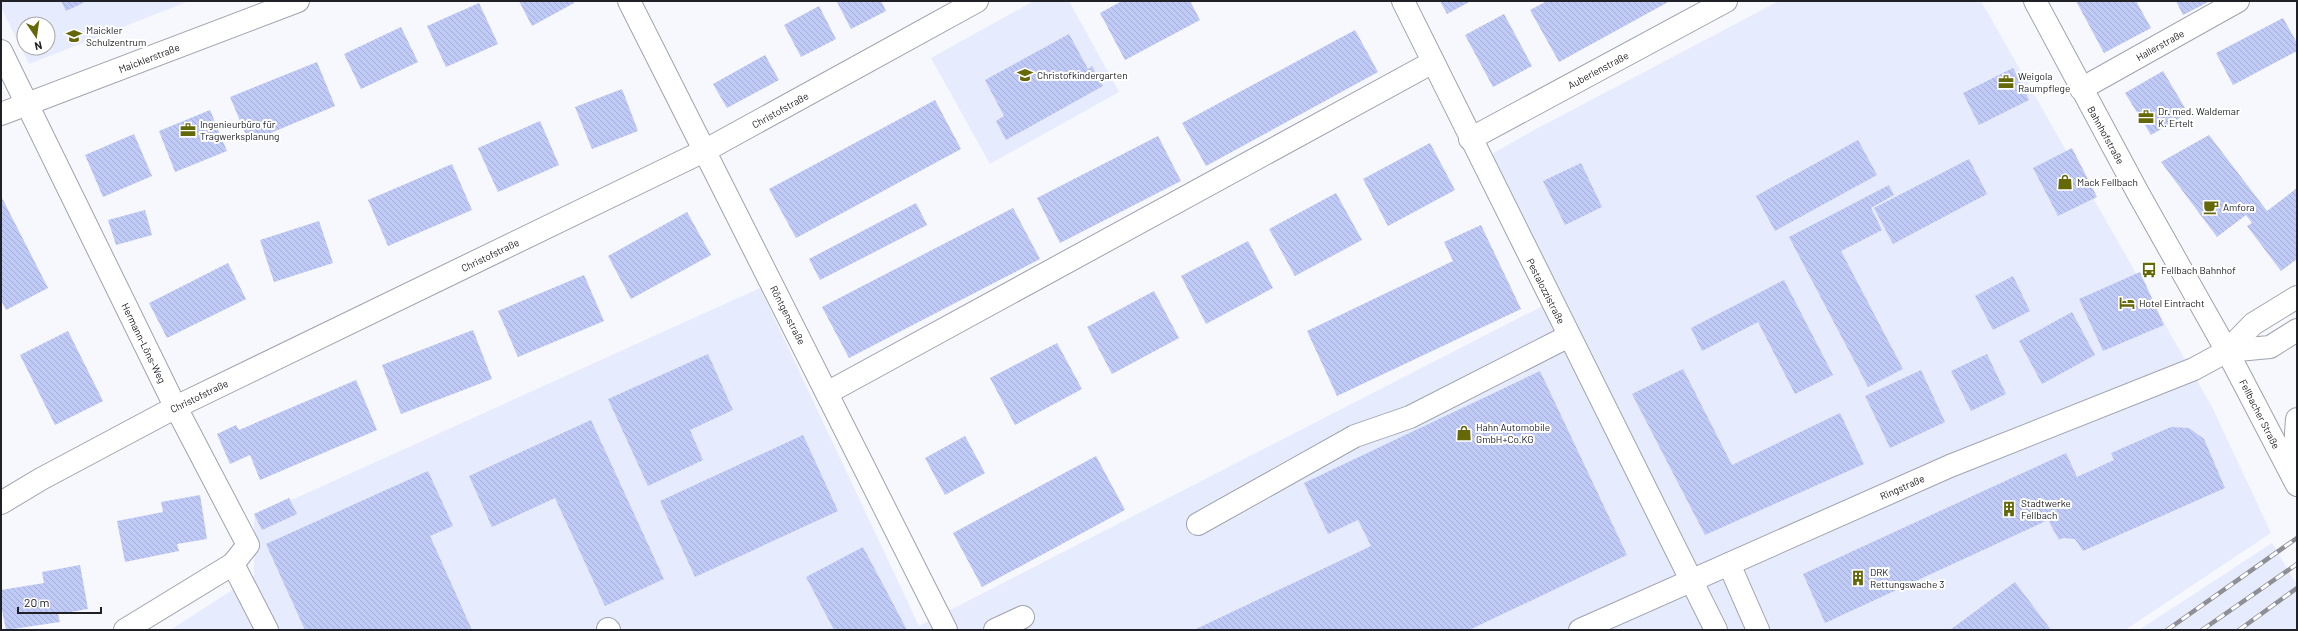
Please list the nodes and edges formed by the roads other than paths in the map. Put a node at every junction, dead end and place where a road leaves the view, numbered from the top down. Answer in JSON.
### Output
{"nodes":[{"id":1,"x":298,"y":1,"type":"edge"},
{"id":2,"x":629,"y":1,"type":"edge"},
{"id":3,"x":977,"y":1,"type":"edge"},
{"id":4,"x":1403,"y":1,"type":"edge"},
{"id":5,"x":1726,"y":1,"type":"edge"},
{"id":6,"x":2035,"y":1,"type":"edge"},
{"id":7,"x":2238,"y":1,"type":"edge"},
{"id":8,"x":1,"y":51,"type":"edge"},
{"id":9,"x":1433,"y":62,"type":"junction"},
{"id":10,"x":2081,"y":90,"type":"junction"},
{"id":11,"x":26,"y":105,"type":"junction"},
{"id":12,"x":1,"y":114,"type":"edge"},
{"id":13,"x":1470,"y":139,"type":"junction"},
{"id":14,"x":706,"y":150,"type":"junction"},
{"id":15,"x":2297,"y":297,"type":"edge"},
{"id":16,"x":2297,"y":330,"type":"edge"},
{"id":17,"x":1569,"y":336,"type":"junction"},
{"id":18,"x":2227,"y":351,"type":"junction"},
{"id":19,"x":827,"y":393,"type":"junction"},
{"id":20,"x":176,"y":407,"type":"junction"},
{"id":21,"x":2297,"y":419,"type":"edge"},
{"id":22,"x":2295,"y":481,"type":"edge"},
{"id":23,"x":1,"y":503,"type":"edge"},
{"id":24,"x":1198,"y":524,"type":"dead end"},
{"id":25,"x":233,"y":564,"type":"junction"},
{"id":26,"x":1729,"y":564,"type":"junction"},
{"id":27,"x":1692,"y":580,"type":"junction"},
{"id":28,"x":1023,"y":617,"type":"dead end"},
{"id":29,"x":125,"y":630,"type":"edge"},
{"id":30,"x":267,"y":630,"type":"edge"},
{"id":31,"x":946,"y":630,"type":"edge"},
{"id":32,"x":995,"y":630,"type":"edge"},
{"id":33,"x":1580,"y":630,"type":"edge"},
{"id":34,"x":1716,"y":630,"type":"edge"},
{"id":35,"x":1758,"y":630,"type":"edge"}],
"edges":[{"from":1,"to":11,"type":"street","name":"Maicklerstraße"},
{"from":2,"to":14,"type":"street","name":"Röntgenstraße"},
{"from":3,"to":14,"type":"street","name":"Christofstraße"},
{"from":4,"to":9,"type":"street","name":"Pestalozzistraße"},
{"from":5,"to":13,"type":"street","name":"Auberlenstraße"},
{"from":6,"to":10,"type":"street","name":"Bahnhofstraße"},
{"from":7,"to":10,"type":"street","name":"Hallerstraße"},
{"from":8,"to":11,"type":"street","name":"Hermann-Löns-Weg"},
{"from":9,"to":13,"type":"street","name":"Pestalozzistraße"},
{"from":9,"to":19,"type":"street"},
{"from":10,"to":18,"type":"street","name":"Bahnhofstraße"},
{"from":11,"to":12,"type":"street","name":"Maicklerstraße"},
{"from":11,"to":20,"type":"street","name":"Hermann-Löns-Weg"},
{"from":13,"to":17,"type":"street","name":"Pestalozzistraße"},
{"from":14,"to":19,"type":"street","name":"Röntgenstraße"},
{"from":14,"to":20,"type":"street","name":"Christofstraße"},
{"from":15,"to":18,"type":"street"},
{"from":16,"to":18,"type":"street"},
{"from":17,"to":24,"type":"street"},
{"from":17,"to":27,"type":"street","name":"Pestalozzistraße"},
{"from":18,"to":22,"type":"street","name":"Fellbacher Straße"},
{"from":18,"to":26,"type":"street","name":"Ringstraße"},
{"from":19,"to":31,"type":"street","name":"Röntgenstraße"},
{"from":20,"to":23,"type":"street","name":"Christofstraße"},
{"from":20,"to":25,"type":"street","name":"Hermann-Löns-Weg"},
{"from":21,"to":22,"type":"street","name":"Fellbacher Straße"},
{"from":25,"to":29,"type":"street"},
{"from":25,"to":30,"type":"street"},
{"from":26,"to":27,"type":"street","name":"Ringstraße"},
{"from":26,"to":35,"type":"street"},
{"from":27,"to":33,"type":"street","name":"Ringstraße"},
{"from":27,"to":34,"type":"street","name":"Pestalozzistraße"},
{"from":28,"to":32,"type":"street"}]}
